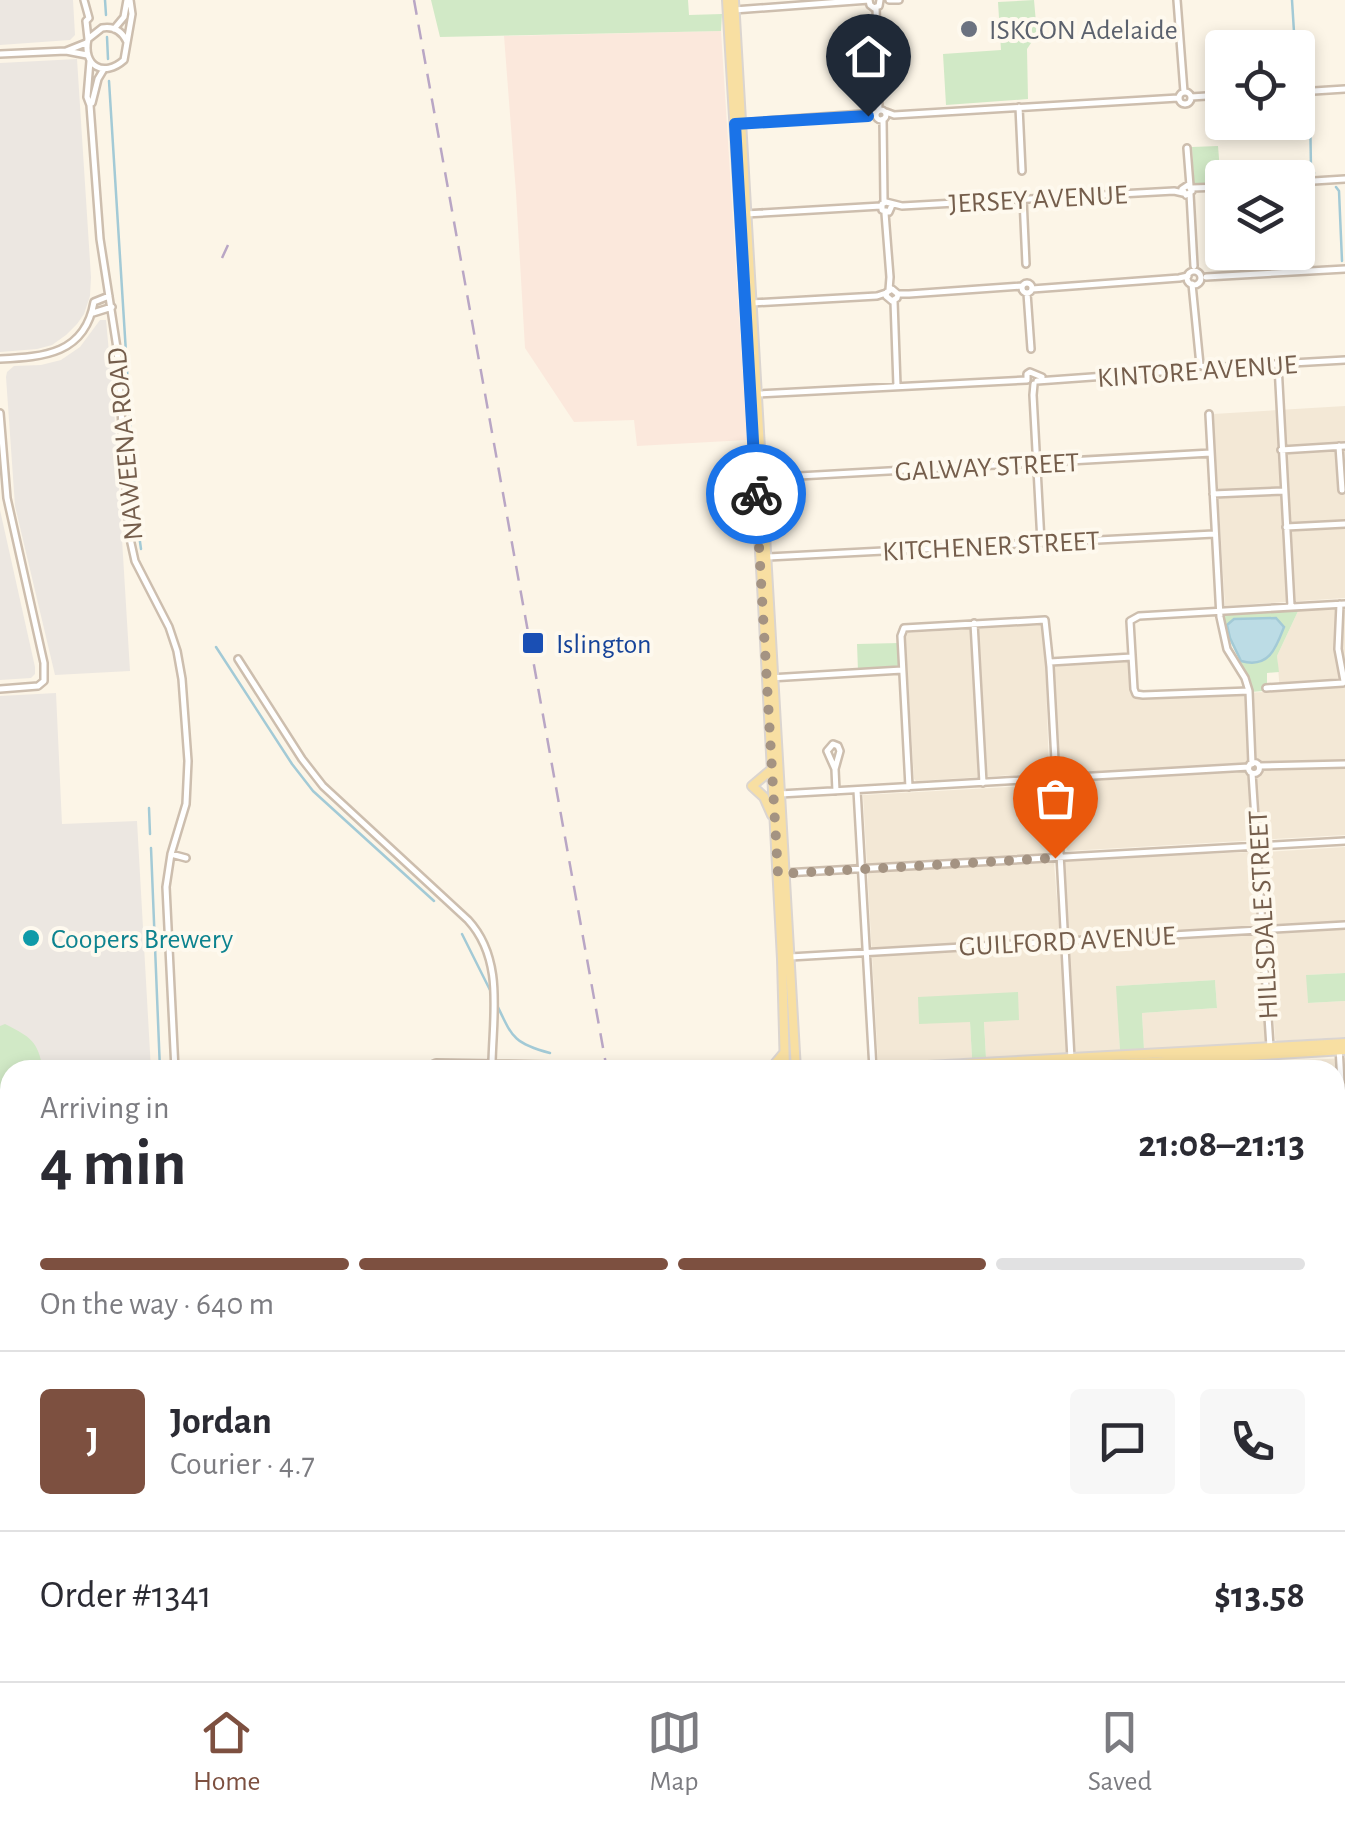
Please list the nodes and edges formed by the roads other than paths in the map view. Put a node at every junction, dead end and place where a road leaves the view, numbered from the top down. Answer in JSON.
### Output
{"nodes":[{"id":1,"x":84,"y":0,"type":"edge"},
{"id":2,"x":129,"y":0,"type":"edge"},
{"id":3,"x":893,"y":0,"type":"edge"},
{"id":4,"x":1178,"y":2,"type":"edge"},
{"id":5,"x":732,"y":3,"type":"edge"},
{"id":6,"x":872,"y":3,"type":"edge"},
{"id":7,"x":89,"y":18,"type":"junction"},
{"id":8,"x":735,"y":22,"type":"junction"},
{"id":9,"x":102,"y":28,"type":"junction"},
{"id":10,"x":114,"y":29,"type":"junction"},
{"id":11,"x":87,"y":40,"type":"junction"},
{"id":12,"x":127,"y":42,"type":"junction"},
{"id":13,"x":730,"y":43,"type":"junction"},
{"id":14,"x":66,"y":50,"type":"junction"},
{"id":15,"x":0,"y":54,"type":"edge"},
{"id":16,"x":89,"y":58,"type":"junction"},
{"id":17,"x":104,"y":69,"type":"junction"},
{"id":18,"x":1345,"y":89,"type":"edge"},
{"id":19,"x":1315,"y":91,"type":"edge"},
{"id":20,"x":1187,"y":94,"type":"junction"},
{"id":21,"x":1205,"y":95,"type":"edge"},
{"id":22,"x":1178,"y":98,"type":"junction"},
{"id":23,"x":90,"y":106,"type":"junction"},
{"id":24,"x":1019,"y":108,"type":"junction"},
{"id":25,"x":881,"y":115,"type":"junction"},
{"id":26,"x":738,"y":123,"type":"junction"},
{"id":27,"x":1187,"y":148,"type":"dead end"},
{"id":28,"x":1022,"y":170,"type":"dead end"},
{"id":29,"x":1345,"y":179,"type":"edge"},
{"id":30,"x":1315,"y":181,"type":"edge"},
{"id":31,"x":1205,"y":188,"type":"edge"},
{"id":32,"x":1188,"y":190,"type":"junction"},
{"id":33,"x":1023,"y":198,"type":"junction"},
{"id":34,"x":885,"y":207,"type":"junction"},
{"id":35,"x":745,"y":214,"type":"junction"},
{"id":36,"x":1026,"y":264,"type":"dead end"},
{"id":37,"x":1345,"y":269,"type":"edge"},
{"id":38,"x":1195,"y":277,"type":"junction"},
{"id":39,"x":1027,"y":288,"type":"junction"},
{"id":40,"x":109,"y":296,"type":"junction"},
{"id":41,"x":892,"y":296,"type":"junction"},
{"id":42,"x":751,"y":304,"type":"junction"},
{"id":43,"x":112,"y":307,"type":"junction"},
{"id":44,"x":93,"y":313,"type":"junction"},
{"id":45,"x":1031,"y":348,"type":"dead end"},
{"id":46,"x":0,"y":360,"type":"edge"},
{"id":47,"x":1345,"y":360,"type":"edge"},
{"id":48,"x":1278,"y":364,"type":"junction"},
{"id":49,"x":1200,"y":366,"type":"junction"},
{"id":50,"x":1032,"y":380,"type":"junction"},
{"id":51,"x":897,"y":386,"type":"junction"},
{"id":52,"x":757,"y":394,"type":"junction"},
{"id":53,"x":0,"y":413,"type":"edge"},
{"id":54,"x":1209,"y":414,"type":"dead end"},
{"id":55,"x":1342,"y":446,"type":"edge"},
{"id":56,"x":1282,"y":450,"type":"junction"},
{"id":57,"x":1211,"y":452,"type":"junction"},
{"id":58,"x":1037,"y":463,"type":"junction"},
{"id":59,"x":762,"y":478,"type":"junction"},
{"id":60,"x":1284,"y":490,"type":"junction"},
{"id":61,"x":1342,"y":490,"type":"dead end"},
{"id":62,"x":1214,"y":494,"type":"junction"},
{"id":63,"x":756,"y":506,"type":"junction"},
{"id":64,"x":734,"y":523,"type":"dead end"},
{"id":65,"x":1345,"y":524,"type":"edge"},
{"id":66,"x":1286,"y":527,"type":"junction"},
{"id":67,"x":1214,"y":534,"type":"junction"},
{"id":68,"x":1040,"y":542,"type":"junction"},
{"id":69,"x":768,"y":557,"type":"junction"},
{"id":70,"x":1342,"y":604,"type":"edge"},
{"id":71,"x":1291,"y":607,"type":"junction"},
{"id":72,"x":1220,"y":612,"type":"junction"},
{"id":73,"x":974,"y":623,"type":"junction"},
{"id":74,"x":1132,"y":657,"type":"junction"},
{"id":75,"x":238,"y":660,"type":"dead end"},
{"id":76,"x":1050,"y":662,"type":"junction"},
{"id":77,"x":902,"y":670,"type":"junction"},
{"id":78,"x":770,"y":678,"type":"junction"},
{"id":79,"x":1266,"y":688,"type":"dead end"},
{"id":80,"x":0,"y":689,"type":"edge"},
{"id":81,"x":1248,"y":690,"type":"junction"},
{"id":82,"x":1345,"y":764,"type":"edge"},
{"id":83,"x":835,"y":769,"type":"dead end"},
{"id":84,"x":771,"y":770,"type":"junction"},
{"id":85,"x":1256,"y":770,"type":"junction"},
{"id":86,"x":1056,"y":778,"type":"junction"},
{"id":87,"x":984,"y":783,"type":"junction"},
{"id":88,"x":909,"y":787,"type":"junction"},
{"id":89,"x":857,"y":790,"type":"junction"},
{"id":90,"x":836,"y":791,"type":"junction"},
{"id":91,"x":780,"y":794,"type":"junction"},
{"id":92,"x":774,"y":819,"type":"junction"},
{"id":93,"x":1345,"y":841,"type":"edge"},
{"id":94,"x":1258,"y":846,"type":"junction"},
{"id":95,"x":171,"y":854,"type":"junction"},
{"id":96,"x":1060,"y":857,"type":"junction"},
{"id":97,"x":186,"y":858,"type":"dead end"},
{"id":98,"x":861,"y":868,"type":"junction"},
{"id":99,"x":781,"y":873,"type":"junction"},
{"id":100,"x":1345,"y":924,"type":"edge"},
{"id":101,"x":1263,"y":929,"type":"junction"},
{"id":102,"x":1064,"y":940,"type":"junction"},
{"id":103,"x":866,"y":952,"type":"junction"},
{"id":104,"x":790,"y":957,"type":"junction"},
{"id":105,"x":1342,"y":1047,"type":"edge"},
{"id":106,"x":1270,"y":1048,"type":"junction"},
{"id":107,"x":784,"y":1053,"type":"junction"},
{"id":108,"x":1242,"y":1056,"type":"junction"},
{"id":109,"x":174,"y":1060,"type":"edge"},
{"id":110,"x":492,"y":1060,"type":"edge"},
{"id":111,"x":779,"y":1060,"type":"edge"},
{"id":112,"x":784,"y":1060,"type":"edge"},
{"id":113,"x":795,"y":1060,"type":"edge"},
{"id":114,"x":872,"y":1060,"type":"edge"},
{"id":115,"x":1072,"y":1060,"type":"edge"},
{"id":116,"x":1145,"y":1060,"type":"edge"},
{"id":117,"x":1203,"y":1060,"type":"edge"}],
"edges":[{"from":1,"to":7,"type":"street"},
{"from":2,"to":10,"type":"street"},
{"from":2,"to":12,"type":"street"},
{"from":3,"to":6,"type":"street"},
{"from":4,"to":20,"type":"street"},
{"from":5,"to":6,"type":"street"},
{"from":5,"to":8,"type":"main road"},
{"from":5,"to":13,"type":"main road"},
{"from":6,"to":25,"type":"street"},
{"from":7,"to":9,"type":"street"},
{"from":7,"to":11,"type":"street"},
{"from":8,"to":13,"type":"main road"},
{"from":8,"to":26,"type":"main road"},
{"from":9,"to":10,"type":"street"},
{"from":9,"to":11,"type":"street"},
{"from":10,"to":12,"type":"street"},
{"from":11,"to":14,"type":"street"},
{"from":11,"to":16,"type":"street"},
{"from":12,"to":17,"type":"street"},
{"from":13,"to":26,"type":"main road"},
{"from":14,"to":15,"type":"street"},
{"from":14,"to":16,"type":"street"},
{"from":16,"to":17,"type":"street"},
{"from":16,"to":23,"type":"street","name":"NAWEENA ROAD"},
{"from":17,"to":23,"type":"street","name":"NAWEENA ROAD"},
{"from":18,"to":19,"type":"street"},
{"from":20,"to":21,"type":"street"},
{"from":20,"to":22,"type":"street"},
{"from":20,"to":22,"type":"street"},
{"from":22,"to":24,"type":"street"},
{"from":23,"to":40,"type":"street","name":"NAWEENA ROAD"},
{"from":24,"to":25,"type":"street"},
{"from":24,"to":28,"type":"street"},
{"from":25,"to":26,"type":"street"},
{"from":25,"to":34,"type":"street"},
{"from":26,"to":35,"type":"main road"},
{"from":26,"to":63,"type":"main road"},
{"from":27,"to":32,"type":"street"},
{"from":29,"to":30,"type":"street"},
{"from":31,"to":32,"type":"street","name":"JERSEY AVENUE"},
{"from":32,"to":33,"type":"street","name":"JERSEY AVENUE"},
{"from":32,"to":38,"type":"street"},
{"from":33,"to":34,"type":"street","name":"JERSEY AVENUE"},
{"from":33,"to":36,"type":"street"},
{"from":34,"to":35,"type":"street","name":"JERSEY AVENUE"},
{"from":34,"to":41,"type":"street"},
{"from":35,"to":42,"type":"main road"},
{"from":37,"to":38,"type":"street"},
{"from":38,"to":39,"type":"street"},
{"from":38,"to":49,"type":"street"},
{"from":39,"to":41,"type":"street"},
{"from":39,"to":45,"type":"street"},
{"from":40,"to":43,"type":"street","name":"NAWEENA ROAD"},
{"from":40,"to":44,"type":"street"},
{"from":41,"to":42,"type":"street"},
{"from":41,"to":51,"type":"street"},
{"from":42,"to":52,"type":"main road"},
{"from":43,"to":44,"type":"street"},
{"from":43,"to":95,"type":"street","name":"NAWEENA ROAD"},
{"from":44,"to":46,"type":"street"},
{"from":47,"to":48,"type":"street","name":"KINTORE AVENUE"},
{"from":48,"to":49,"type":"street","name":"KINTORE AVENUE"},
{"from":48,"to":56,"type":"street"},
{"from":49,"to":50,"type":"street","name":"KINTORE AVENUE"},
{"from":50,"to":51,"type":"street","name":"KINTORE AVENUE"},
{"from":50,"to":58,"type":"street"},
{"from":51,"to":52,"type":"street","name":"KINTORE AVENUE"},
{"from":52,"to":59,"type":"main road"},
{"from":53,"to":80,"type":"street"},
{"from":54,"to":57,"type":"street"},
{"from":55,"to":56,"type":"street"},
{"from":55,"to":61,"type":"street"},
{"from":56,"to":60,"type":"street"},
{"from":57,"to":58,"type":"street","name":"GALWAY STREET"},
{"from":57,"to":62,"type":"street"},
{"from":58,"to":59,"type":"street","name":"GALWAY STREET"},
{"from":58,"to":68,"type":"street"},
{"from":59,"to":69,"type":"main road"},
{"from":60,"to":62,"type":"street"},
{"from":60,"to":66,"type":"street"},
{"from":62,"to":67,"type":"street"},
{"from":63,"to":64,"type":"main road"},
{"from":63,"to":78,"type":"main road"},
{"from":65,"to":66,"type":"street"},
{"from":66,"to":71,"type":"street"},
{"from":67,"to":68,"type":"street","name":"KITCHENER STREET"},
{"from":67,"to":72,"type":"street"},
{"from":68,"to":69,"type":"street","name":"KITCHENER STREET"},
{"from":69,"to":78,"type":"main road"},
{"from":70,"to":71,"type":"street"},
{"from":70,"to":79,"type":"street"},
{"from":71,"to":72,"type":"street"},
{"from":72,"to":74,"type":"street"},
{"from":72,"to":81,"type":"street"},
{"from":73,"to":76,"type":"street"},
{"from":73,"to":77,"type":"street"},
{"from":73,"to":87,"type":"street"},
{"from":74,"to":76,"type":"street"},
{"from":74,"to":81,"type":"street"},
{"from":75,"to":110,"type":"street"},
{"from":76,"to":86,"type":"street"},
{"from":77,"to":78,"type":"street"},
{"from":77,"to":88,"type":"street"},
{"from":78,"to":84,"type":"main road"},
{"from":78,"to":91,"type":"main road"},
{"from":81,"to":85,"type":"street","name":"HILLSDALE STREET"},
{"from":82,"to":85,"type":"street"},
{"from":83,"to":90,"type":"street"},
{"from":84,"to":92,"type":"main road"},
{"from":84,"to":92,"type":"main road"},
{"from":85,"to":86,"type":"street"},
{"from":85,"to":94,"type":"street","name":"HILLSDALE STREET"},
{"from":86,"to":87,"type":"street"},
{"from":86,"to":96,"type":"street"},
{"from":87,"to":88,"type":"street"},
{"from":88,"to":89,"type":"street"},
{"from":89,"to":90,"type":"street"},
{"from":89,"to":98,"type":"street"},
{"from":90,"to":91,"type":"street"},
{"from":91,"to":99,"type":"main road"},
{"from":92,"to":99,"type":"main road"},
{"from":93,"to":94,"type":"street"},
{"from":94,"to":96,"type":"street"},
{"from":94,"to":101,"type":"street","name":"HILLSDALE STREET"},
{"from":95,"to":97,"type":"street"},
{"from":95,"to":109,"type":"street","name":"NAWEENA ROAD"},
{"from":96,"to":98,"type":"street"},
{"from":96,"to":102,"type":"street"},
{"from":98,"to":99,"type":"street"},
{"from":98,"to":103,"type":"street"},
{"from":99,"to":104,"type":"main road"},
{"from":99,"to":107,"type":"main road"},
{"from":100,"to":101,"type":"street","name":"GUILFORD AVENUE"},
{"from":101,"to":102,"type":"street","name":"GUILFORD AVENUE"},
{"from":101,"to":106,"type":"street","name":"HILLSDALE STREET"},
{"from":102,"to":103,"type":"street","name":"GUILFORD AVENUE"},
{"from":102,"to":115,"type":"street"},
{"from":103,"to":104,"type":"street","name":"GUILFORD AVENUE"},
{"from":103,"to":114,"type":"street"},
{"from":104,"to":113,"type":"main road"},
{"from":105,"to":106,"type":"main road"},
{"from":105,"to":108,"type":"main road"},
{"from":106,"to":108,"type":"main road"},
{"from":107,"to":111,"type":"main road"},
{"from":107,"to":112,"type":"main road"},
{"from":108,"to":116,"type":"main road"},
{"from":108,"to":117,"type":"main road"}]}
